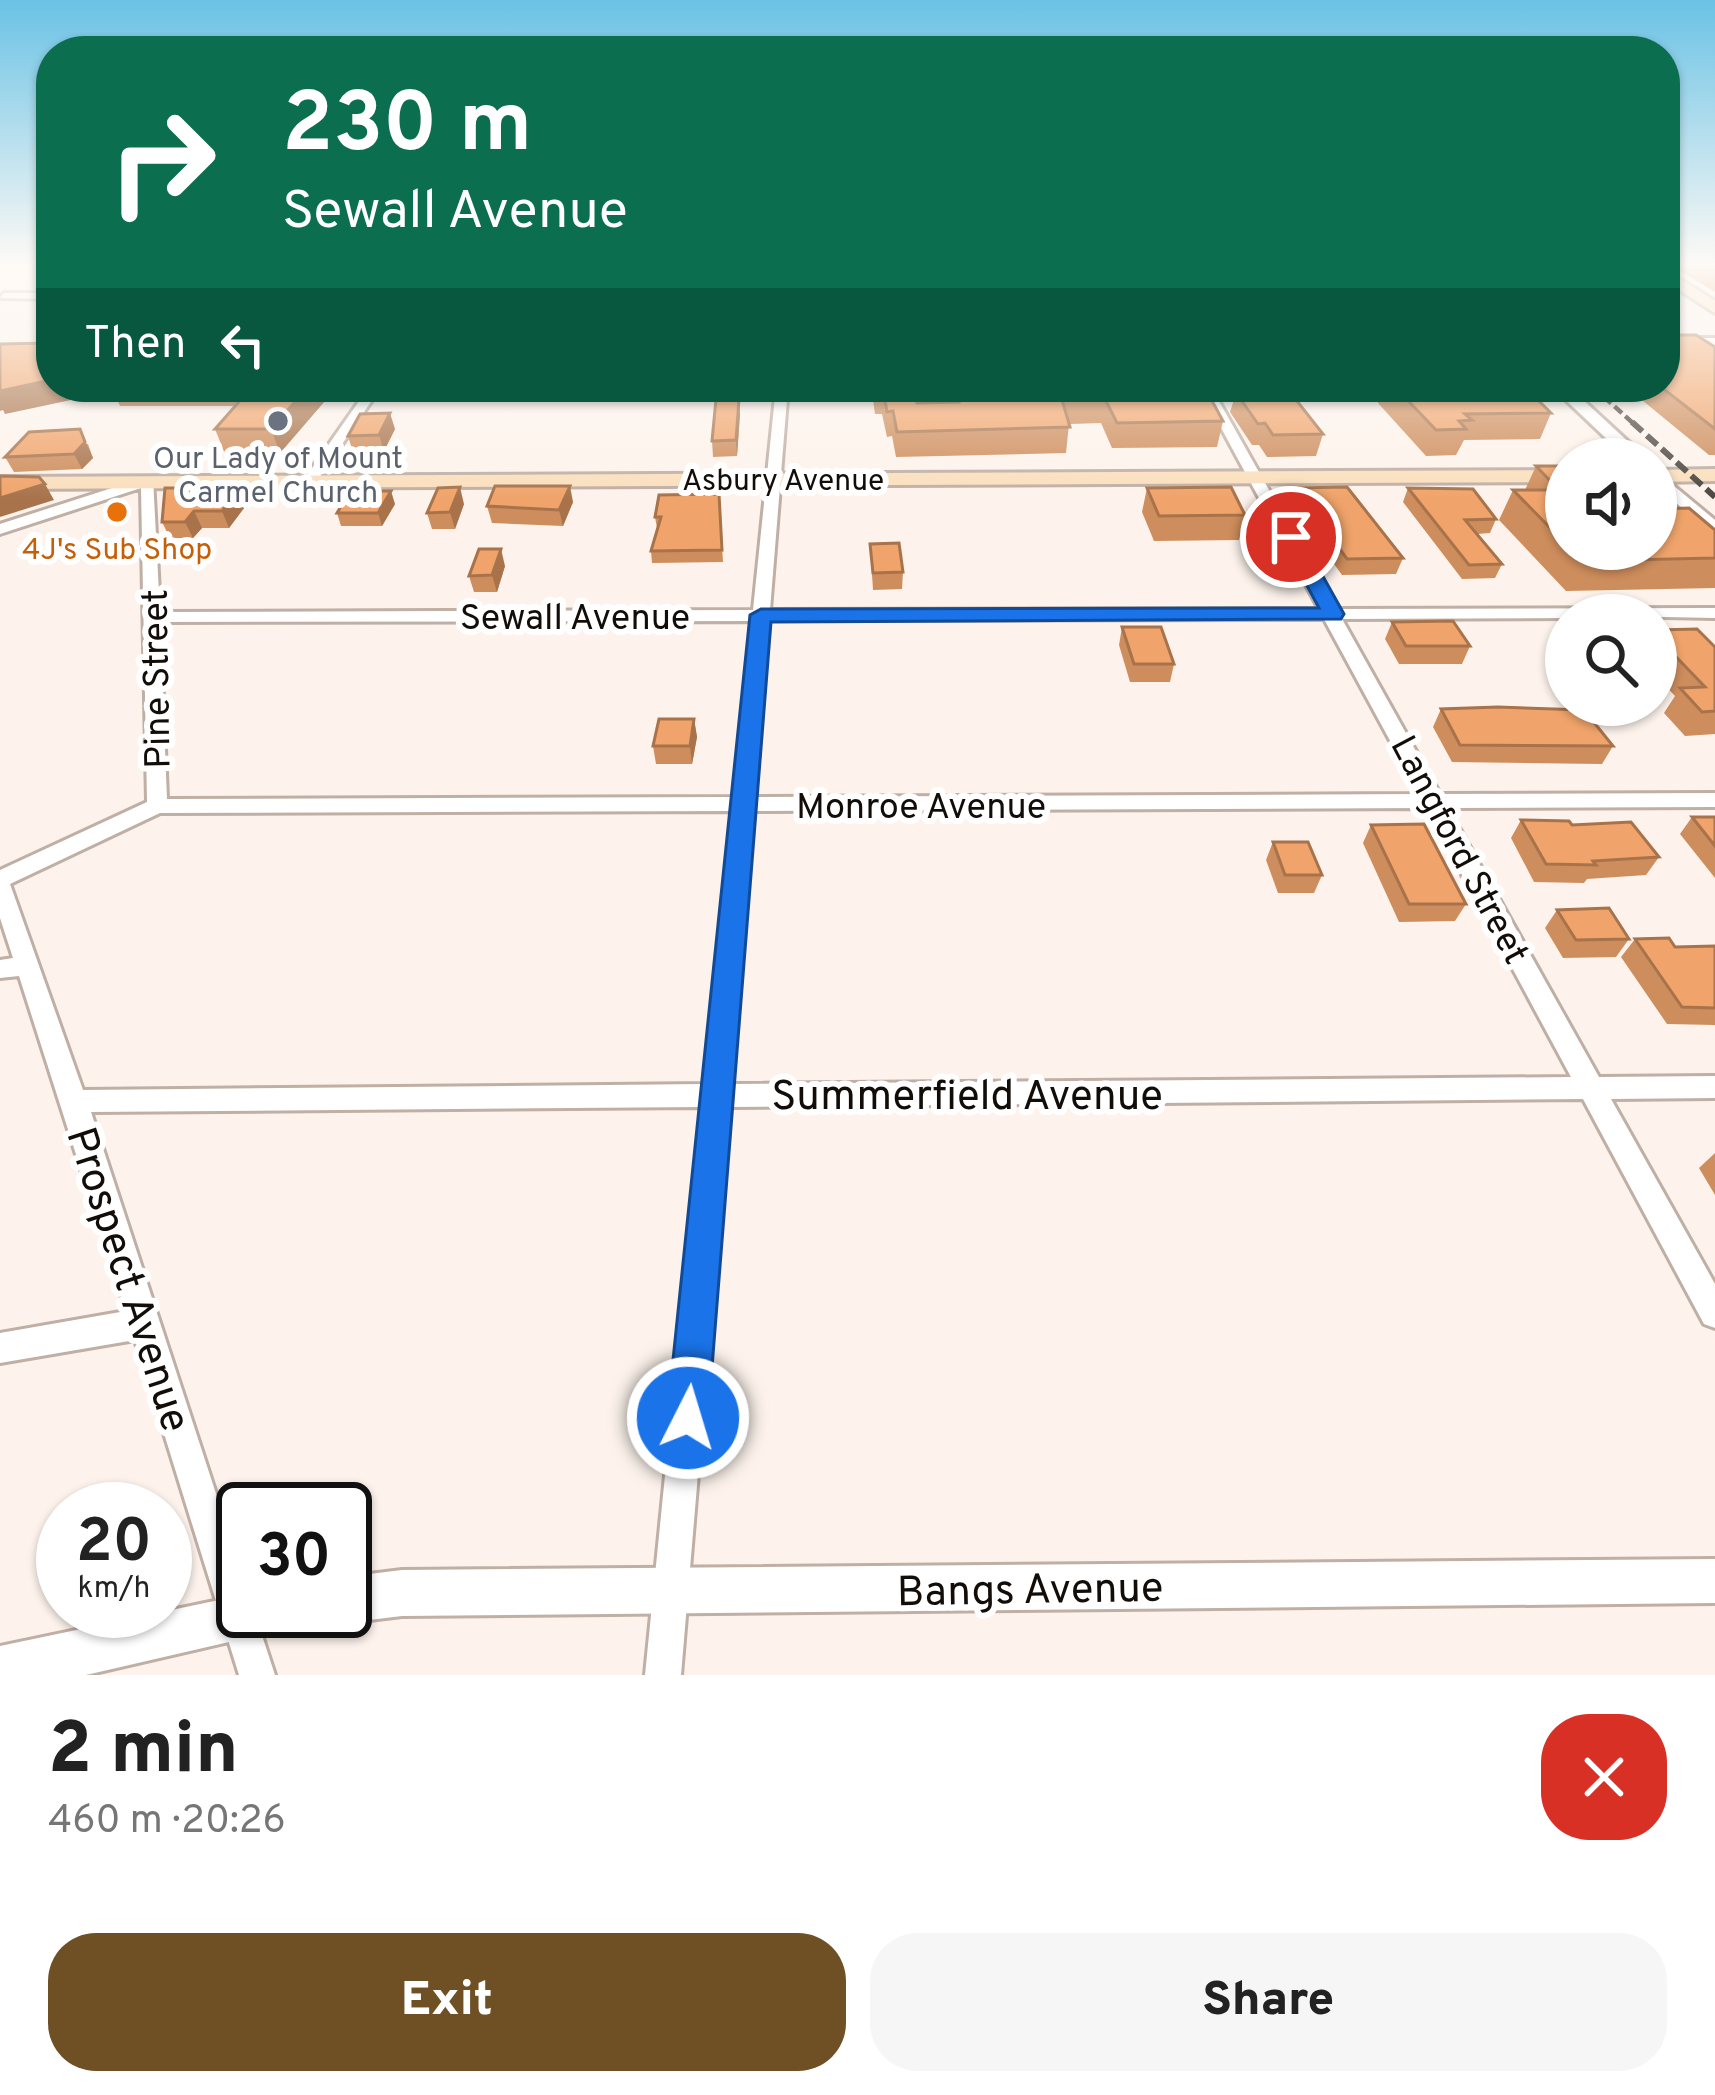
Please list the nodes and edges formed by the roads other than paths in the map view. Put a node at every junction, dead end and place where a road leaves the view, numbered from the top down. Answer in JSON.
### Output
{"nodes":[{"id":1,"x":365,"y":402,"type":"edge"},
{"id":2,"x":781,"y":402,"type":"edge"},
{"id":3,"x":1214,"y":402,"type":"edge"},
{"id":4,"x":1576,"y":402,"type":"edge"},
{"id":5,"x":1615,"y":438,"type":"edge"},
{"id":6,"x":1545,"y":476,"type":"edge"},
{"id":7,"x":1677,"y":476,"type":"edge"},
{"id":8,"x":1715,"y":476,"type":"edge"},
{"id":9,"x":1256,"y":477,"type":"junction"},
{"id":10,"x":774,"y":480,"type":"junction"},
{"id":11,"x":148,"y":481,"type":"junction"},
{"id":12,"x":310,"y":481,"type":"junction"},
{"id":13,"x":0,"y":483,"type":"edge"},
{"id":14,"x":1677,"y":495,"type":"edge"},
{"id":15,"x":0,"y":529,"type":"edge"},
{"id":16,"x":1715,"y":530,"type":"edge"},
{"id":17,"x":1715,"y":613,"type":"edge"},
{"id":18,"x":1334,"y":614,"type":"junction"},
{"id":19,"x":761,"y":615,"type":"junction"},
{"id":20,"x":155,"y":617,"type":"junction"},
{"id":21,"x":1715,"y":800,"type":"edge"},
{"id":22,"x":1436,"y":802,"type":"junction"},
{"id":23,"x":157,"y":806,"type":"junction"},
{"id":24,"x":744,"y":806,"type":"junction"},
{"id":25,"x":0,"y":882,"type":"edge"},
{"id":26,"x":13,"y":968,"type":"edge"},
{"id":27,"x":1592,"y":1088,"type":"junction"},
{"id":28,"x":1715,"y":1088,"type":"edge"},
{"id":29,"x":717,"y":1096,"type":"junction"},
{"id":30,"x":74,"y":1101,"type":"junction"},
{"id":31,"x":1715,"y":1313,"type":"edge"},
{"id":32,"x":143,"y":1323,"type":"junction"},
{"id":33,"x":0,"y":1348,"type":"edge"},
{"id":34,"x":216,"y":1507,"type":"edge"},
{"id":35,"x":1715,"y":1581,"type":"edge"},
{"id":36,"x":671,"y":1592,"type":"junction"},
{"id":37,"x":372,"y":1597,"type":"edge"},
{"id":38,"x":216,"y":1624,"type":"edge"},
{"id":39,"x":258,"y":1638,"type":"edge"},
{"id":40,"x":0,"y":1670,"type":"edge"},
{"id":41,"x":257,"y":1675,"type":"edge"},
{"id":42,"x":663,"y":1675,"type":"edge"}],
"edges":[{"from":1,"to":12,"type":"street"},
{"from":2,"to":10,"type":"street"},
{"from":3,"to":9,"type":"street","name":"Langford Street"},
{"from":4,"to":5,"type":"street"},
{"from":6,"to":9,"type":"main road","name":"Asbury Avenue"},
{"from":7,"to":8,"type":"main road"},
{"from":9,"to":10,"type":"main road","name":"Asbury Avenue"},
{"from":9,"to":18,"type":"street","name":"Langford Street"},
{"from":10,"to":12,"type":"main road","name":"Asbury Avenue"},
{"from":10,"to":19,"type":"street"},
{"from":11,"to":12,"type":"main road","name":"Asbury Avenue"},
{"from":11,"to":13,"type":"main road","name":"Asbury Avenue"},
{"from":11,"to":15,"type":"street"},
{"from":11,"to":20,"type":"street","name":"Pine Street"},
{"from":14,"to":16,"type":"street"},
{"from":17,"to":18,"type":"street","name":"Sewall Avenue"},
{"from":18,"to":19,"type":"street","name":"Sewall Avenue"},
{"from":18,"to":22,"type":"street","name":"Langford Street"},
{"from":19,"to":20,"type":"street","name":"Sewall Avenue"},
{"from":19,"to":24,"type":"street"},
{"from":20,"to":23,"type":"street","name":"Pine Street"},
{"from":21,"to":22,"type":"street","name":"Monroe Avenue"},
{"from":22,"to":24,"type":"street","name":"Monroe Avenue"},
{"from":22,"to":27,"type":"street","name":"Langford Street"},
{"from":23,"to":24,"type":"street","name":"Monroe Avenue"},
{"from":23,"to":25,"type":"street","name":"Monroe Avenue"},
{"from":24,"to":29,"type":"street"},
{"from":25,"to":26,"type":"street","name":"Prospect Avenue"},
{"from":26,"to":30,"type":"street","name":"Prospect Avenue"},
{"from":27,"to":28,"type":"street","name":"Summerfield Avenue"},
{"from":27,"to":29,"type":"street","name":"Summerfield Avenue"},
{"from":27,"to":31,"type":"street","name":"Langford Street"},
{"from":29,"to":30,"type":"street","name":"Summerfield Avenue"},
{"from":29,"to":36,"type":"street"},
{"from":30,"to":32,"type":"street","name":"Prospect Avenue"},
{"from":32,"to":33,"type":"street"},
{"from":32,"to":34,"type":"street","name":"Prospect Avenue"},
{"from":35,"to":36,"type":"street","name":"Bangs Avenue"},
{"from":36,"to":37,"type":"street","name":"Bangs Avenue"},
{"from":36,"to":42,"type":"street"},
{"from":38,"to":40,"type":"street"},
{"from":39,"to":41,"type":"street","name":"Prospect Avenue"}]}
